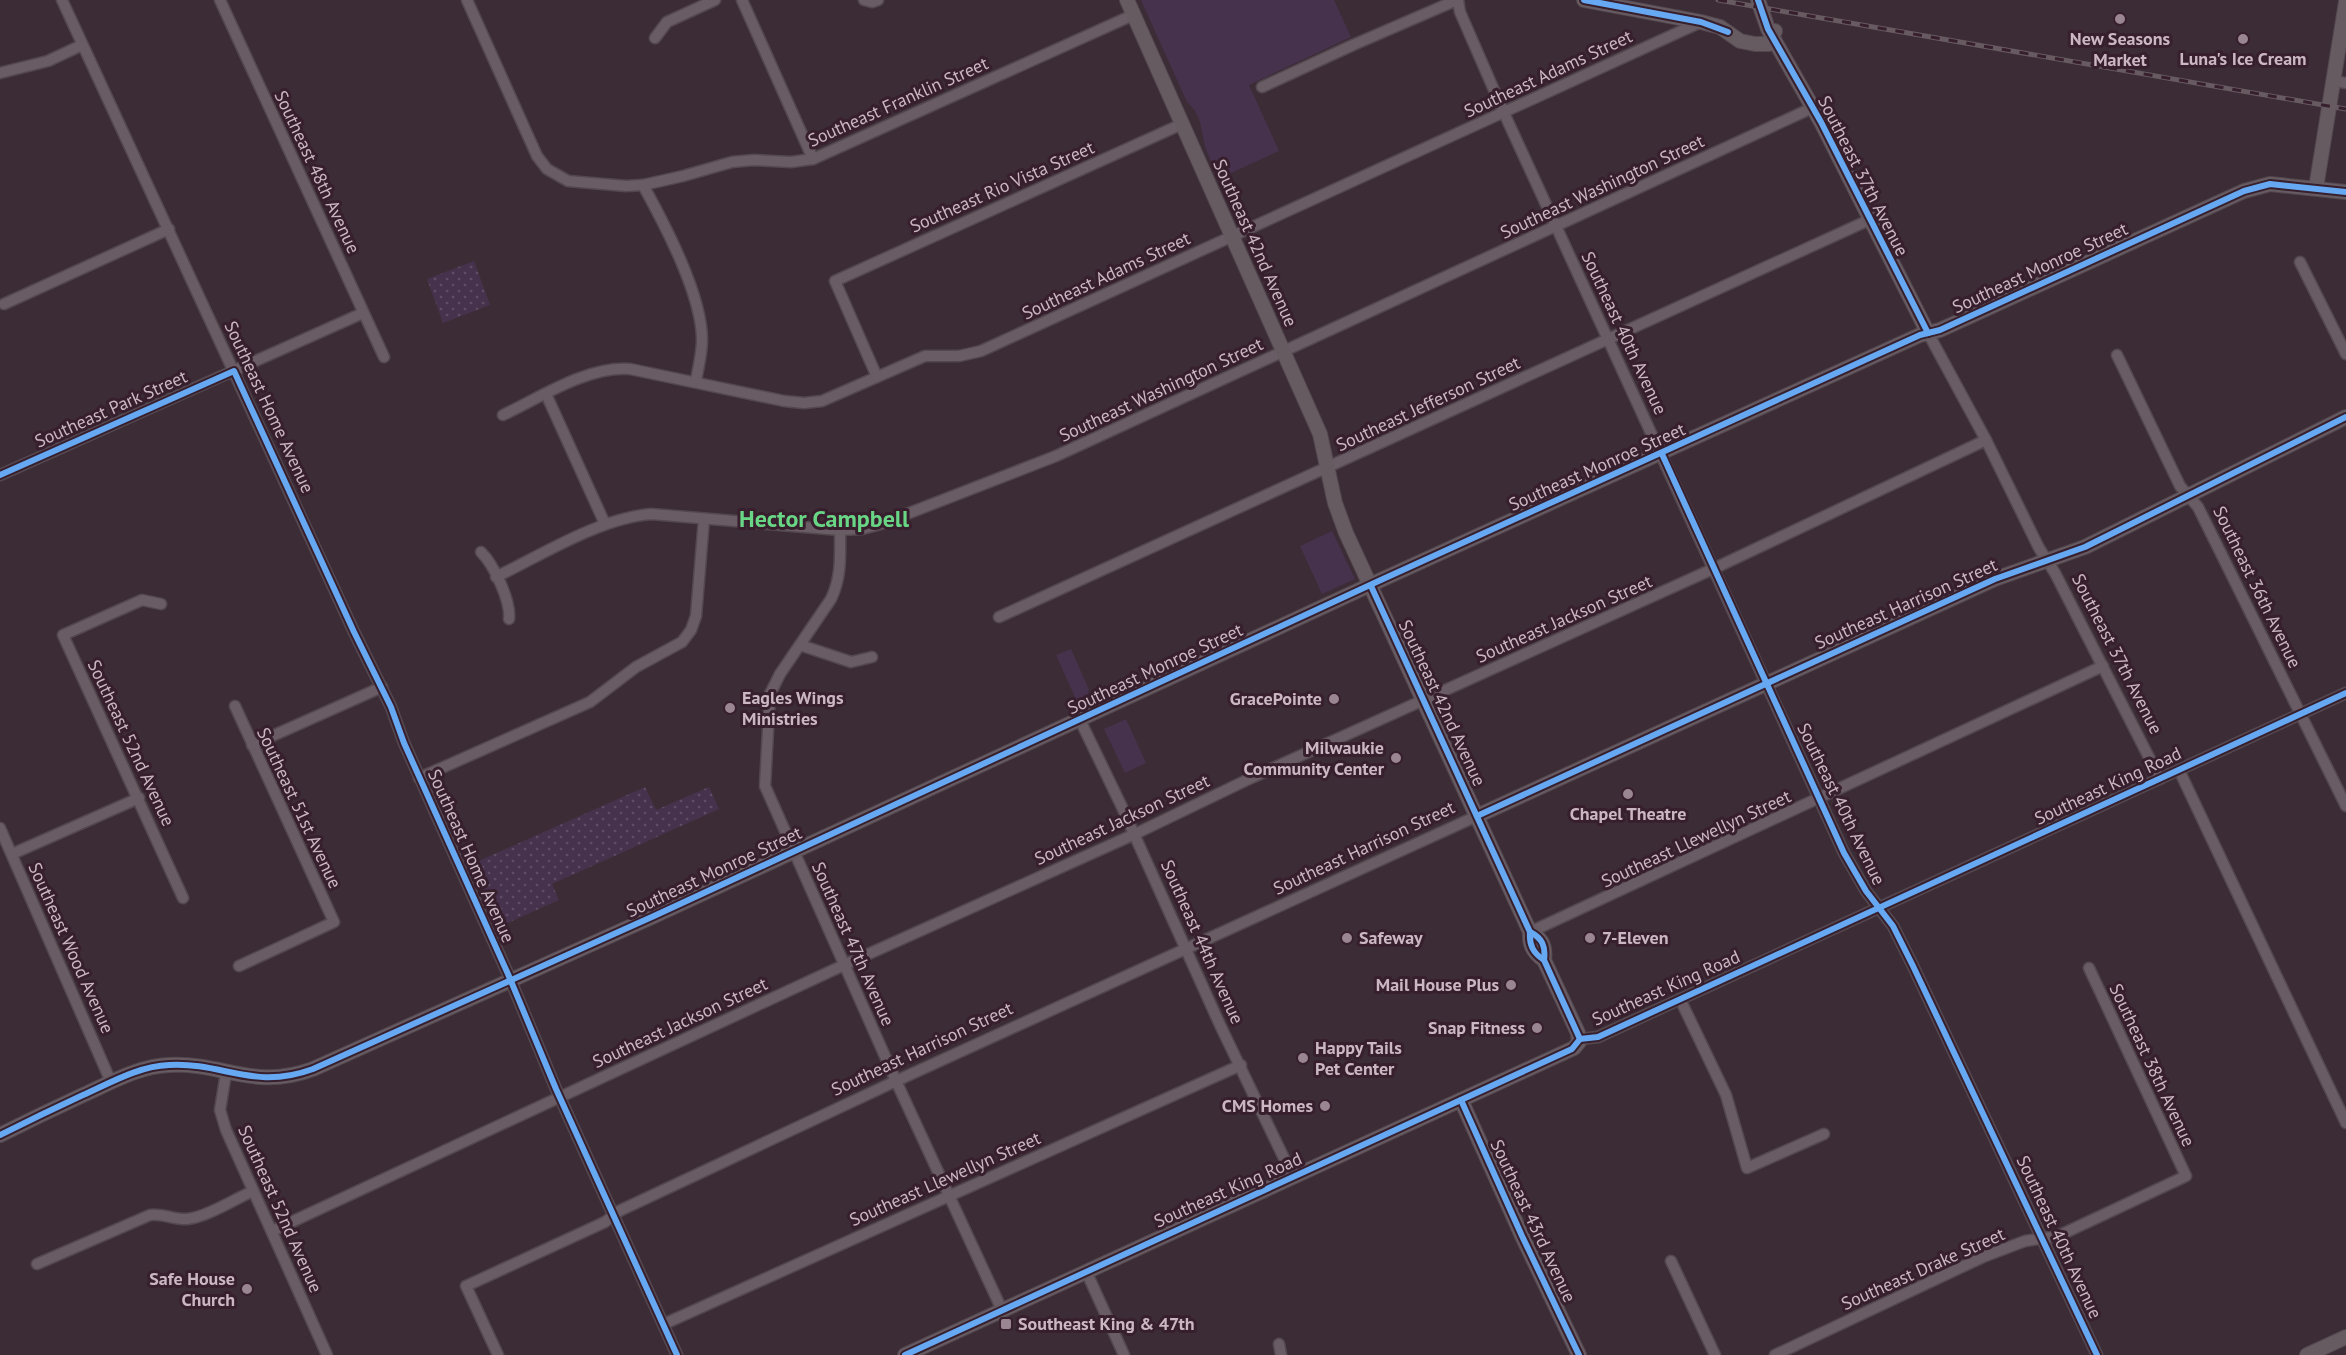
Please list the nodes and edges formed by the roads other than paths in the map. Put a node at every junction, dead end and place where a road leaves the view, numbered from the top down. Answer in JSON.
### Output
{"nodes":[{"id":1,"x":62,"y":0,"type":"edge"},
{"id":2,"x":220,"y":0,"type":"edge"},
{"id":3,"x":467,"y":0,"type":"edge"},
{"id":4,"x":715,"y":0,"type":"edge"},
{"id":5,"x":742,"y":0,"type":"edge"},
{"id":6,"x":1126,"y":0,"type":"edge"},
{"id":7,"x":1457,"y":0,"type":"edge"},
{"id":8,"x":1584,"y":0,"type":"edge"},
{"id":9,"x":1758,"y":0,"type":"edge"},
{"id":10,"x":1764,"y":0,"type":"edge"},
{"id":11,"x":2346,"y":2,"type":"edge"},
{"id":12,"x":1133,"y":15,"type":"junction"},
{"id":13,"x":1701,"y":22,"type":"junction"},
{"id":14,"x":1773,"y":36,"type":"junction"},
{"id":15,"x":656,"y":38,"type":"dead end"},
{"id":16,"x":82,"y":45,"type":"junction"},
{"id":17,"x":0,"y":73,"type":"edge"},
{"id":18,"x":2340,"y":82,"type":"edge"},
{"id":19,"x":1262,"y":87,"type":"dead end"},
{"id":20,"x":1812,"y":108,"type":"junction"},
{"id":21,"x":1504,"y":112,"type":"junction"},
{"id":22,"x":1182,"y":124,"type":"junction"},
{"id":23,"x":813,"y":159,"type":"junction"},
{"id":24,"x":643,"y":185,"type":"junction"},
{"id":25,"x":2316,"y":189,"type":"junction"},
{"id":26,"x":2346,"y":192,"type":"edge"},
{"id":27,"x":1869,"y":220,"type":"junction"},
{"id":28,"x":1556,"y":226,"type":"junction"},
{"id":29,"x":169,"y":229,"type":"junction"},
{"id":30,"x":1232,"y":236,"type":"junction"},
{"id":31,"x":2300,"y":261,"type":"dead end"},
{"id":32,"x":4,"y":303,"type":"dead end"},
{"id":33,"x":363,"y":313,"type":"junction"},
{"id":34,"x":1928,"y":333,"type":"junction"},
{"id":35,"x":1608,"y":340,"type":"junction"},
{"id":36,"x":1284,"y":352,"type":"junction"},
{"id":37,"x":2346,"y":354,"type":"edge"},
{"id":38,"x":2117,"y":355,"type":"dead end"},
{"id":39,"x":384,"y":357,"type":"dead end"},
{"id":40,"x":234,"y":371,"type":"junction"},
{"id":41,"x":877,"y":377,"type":"junction"},
{"id":42,"x":696,"y":381,"type":"junction"},
{"id":43,"x":546,"y":394,"type":"junction"},
{"id":44,"x":503,"y":414,"type":"dead end"},
{"id":45,"x":2346,"y":417,"type":"edge"},
{"id":46,"x":1986,"y":440,"type":"junction"},
{"id":47,"x":1662,"y":454,"type":"junction"},
{"id":48,"x":1328,"y":468,"type":"junction"},
{"id":49,"x":0,"y":475,"type":"edge"},
{"id":50,"x":2189,"y":495,"type":"junction"},
{"id":51,"x":704,"y":519,"type":"junction"},
{"id":52,"x":605,"y":524,"type":"junction"},
{"id":53,"x":840,"y":530,"type":"junction"},
{"id":54,"x":481,"y":552,"type":"dead end"},
{"id":55,"x":2047,"y":561,"type":"junction"},
{"id":56,"x":1715,"y":568,"type":"junction"},
{"id":57,"x":496,"y":577,"type":"junction"},
{"id":58,"x":1371,"y":586,"type":"junction"},
{"id":59,"x":161,"y":604,"type":"dead end"},
{"id":60,"x":999,"y":617,"type":"dead end"},
{"id":61,"x":508,"y":620,"type":"dead end"},
{"id":62,"x":800,"y":645,"type":"junction"},
{"id":63,"x":872,"y":657,"type":"dead end"},
{"id":64,"x":2103,"y":666,"type":"junction"},
{"id":65,"x":1766,"y":684,"type":"junction"},
{"id":66,"x":382,"y":687,"type":"junction"},
{"id":67,"x":2346,"y":693,"type":"edge"},
{"id":68,"x":1424,"y":700,"type":"junction"},
{"id":69,"x":235,"y":706,"type":"dead end"},
{"id":70,"x":2301,"y":714,"type":"junction"},
{"id":71,"x":1080,"y":720,"type":"junction"},
{"id":72,"x":252,"y":745,"type":"junction"},
{"id":73,"x":2179,"y":770,"type":"junction"},
{"id":74,"x":419,"y":778,"type":"junction"},
{"id":75,"x":2160,"y":779,"type":"junction"},
{"id":76,"x":139,"y":798,"type":"junction"},
{"id":77,"x":1819,"y":799,"type":"junction"},
{"id":78,"x":2346,"y":806,"type":"edge"},
{"id":79,"x":1477,"y":816,"type":"junction"},
{"id":80,"x":0,"y":828,"type":"edge"},
{"id":81,"x":1135,"y":834,"type":"junction"},
{"id":82,"x":794,"y":852,"type":"junction"},
{"id":83,"x":12,"y":854,"type":"junction"},
{"id":84,"x":183,"y":898,"type":"dead end"},
{"id":85,"x":1878,"y":907,"type":"junction"},
{"id":86,"x":1530,"y":932,"type":"junction"},
{"id":87,"x":1186,"y":948,"type":"junction"},
{"id":88,"x":844,"y":965,"type":"junction"},
{"id":89,"x":239,"y":966,"type":"dead end"},
{"id":90,"x":2089,"y":968,"type":"dead end"},
{"id":91,"x":510,"y":981,"type":"junction"},
{"id":92,"x":1680,"y":999,"type":"junction"},
{"id":93,"x":1580,"y":1039,"type":"junction"},
{"id":94,"x":1241,"y":1065,"type":"junction"},
{"id":95,"x":226,"y":1073,"type":"junction"},
{"id":96,"x":896,"y":1081,"type":"junction"},
{"id":97,"x":111,"y":1082,"type":"junction"},
{"id":98,"x":560,"y":1096,"type":"junction"},
{"id":99,"x":1461,"y":1100,"type":"junction"},
{"id":100,"x":2346,"y":1123,"type":"edge"},
{"id":101,"x":0,"y":1134,"type":"edge"},
{"id":102,"x":1824,"y":1134,"type":"dead end"},
{"id":103,"x":2186,"y":1176,"type":"joint"},
{"id":104,"x":1293,"y":1177,"type":"junction"},
{"id":105,"x":253,"y":1191,"type":"junction"},
{"id":106,"x":949,"y":1195,"type":"junction"},
{"id":107,"x":614,"y":1213,"type":"junction"},
{"id":108,"x":272,"y":1231,"type":"junction"},
{"id":109,"x":2043,"y":1238,"type":"junction"},
{"id":110,"x":1671,"y":1261,"type":"dead end"},
{"id":111,"x":37,"y":1264,"type":"dead end"},
{"id":112,"x":1086,"y":1271,"type":"junction"},
{"id":113,"x":1002,"y":1310,"type":"junction"},
{"id":114,"x":664,"y":1324,"type":"junction"},
{"id":115,"x":2346,"y":1337,"type":"edge"},
{"id":116,"x":327,"y":1355,"type":"edge"},
{"id":117,"x":498,"y":1355,"type":"edge"},
{"id":118,"x":677,"y":1355,"type":"edge"},
{"id":119,"x":904,"y":1355,"type":"edge"},
{"id":120,"x":1124,"y":1355,"type":"edge"},
{"id":121,"x":1579,"y":1355,"type":"edge"},
{"id":122,"x":1715,"y":1355,"type":"edge"},
{"id":123,"x":1775,"y":1355,"type":"edge"},
{"id":124,"x":2097,"y":1355,"type":"edge"},
{"id":125,"x":2307,"y":1355,"type":"edge"}],
"edges":[{"from":1,"to":16,"type":"street","name":"Southeast Home Avenue"},
{"from":2,"to":33,"type":"street","name":"Southeast 48th Avenue"},
{"from":3,"to":24,"type":"street","name":"Southeast Franklin Street"},
{"from":4,"to":15,"type":"street"},
{"from":5,"to":23,"type":"street"},
{"from":6,"to":12,"type":"street","name":"Southeast 42nd Avenue"},
{"from":7,"to":19,"type":"street"},
{"from":7,"to":21,"type":"street","name":"Southeast 40th Avenue"},
{"from":8,"to":13,"type":"street"},
{"from":9,"to":14,"type":"street","name":"Southeast 37th Avenue"},
{"from":10,"to":14,"type":"street","name":"Southeast 37th Avenue"},
{"from":11,"to":18,"type":"street"},
{"from":12,"to":22,"type":"street","name":"Southeast 42nd Avenue"},
{"from":12,"to":23,"type":"street","name":"Southeast Franklin Street"},
{"from":13,"to":14,"type":"street"},
{"from":13,"to":21,"type":"street","name":"Southeast Adams Street"},
{"from":14,"to":20,"type":"street","name":"Southeast 37th Avenue"},
{"from":16,"to":17,"type":"street"},
{"from":16,"to":29,"type":"street","name":"Southeast Home Avenue"},
{"from":18,"to":25,"type":"street"},
{"from":20,"to":27,"type":"street","name":"Southeast 37th Avenue"},
{"from":20,"to":28,"type":"street","name":"Southeast Washington Street"},
{"from":21,"to":28,"type":"street","name":"Southeast 40th Avenue"},
{"from":21,"to":30,"type":"street","name":"Southeast Adams Street"},
{"from":22,"to":30,"type":"street","name":"Southeast 42nd Avenue"},
{"from":22,"to":41,"type":"street","name":"Southeast Rio Vista Street"},
{"from":23,"to":24,"type":"street","name":"Southeast Franklin Street"},
{"from":24,"to":42,"type":"street"},
{"from":25,"to":26,"type":"street","name":"Southeast Monroe Street"},
{"from":25,"to":34,"type":"street","name":"Southeast Monroe Street"},
{"from":27,"to":34,"type":"street","name":"Southeast 37th Avenue"},
{"from":27,"to":35,"type":"street","name":"Southeast Jefferson Street"},
{"from":28,"to":35,"type":"street","name":"Southeast 40th Avenue"},
{"from":28,"to":36,"type":"street","name":"Southeast Washington Street"},
{"from":29,"to":32,"type":"street"},
{"from":29,"to":40,"type":"street","name":"Southeast Home Avenue"},
{"from":30,"to":36,"type":"street","name":"Southeast 42nd Avenue"},
{"from":30,"to":41,"type":"street","name":"Southeast Adams Street"},
{"from":31,"to":37,"type":"street"},
{"from":33,"to":39,"type":"street","name":"Southeast 48th Avenue"},
{"from":33,"to":40,"type":"street","name":"Southeast Park Street"},
{"from":34,"to":46,"type":"street","name":"Southeast 37th Avenue"},
{"from":34,"to":47,"type":"street","name":"Southeast Monroe Street"},
{"from":35,"to":47,"type":"street","name":"Southeast 40th Avenue"},
{"from":35,"to":48,"type":"street","name":"Southeast Jefferson Street"},
{"from":36,"to":48,"type":"street","name":"Southeast 42nd Avenue"},
{"from":36,"to":53,"type":"street","name":"Southeast Washington Street"},
{"from":38,"to":50,"type":"street","name":"Southeast 36th Avenue"},
{"from":40,"to":49,"type":"street","name":"Southeast Park Street"},
{"from":40,"to":66,"type":"street","name":"Southeast Home Avenue"},
{"from":41,"to":42,"type":"street","name":"Southeast Adams Street"},
{"from":42,"to":43,"type":"street","name":"Southeast Adams Street"},
{"from":43,"to":44,"type":"street","name":"Southeast Adams Street"},
{"from":43,"to":52,"type":"street"},
{"from":45,"to":50,"type":"street","name":"Southeast Harrison Street"},
{"from":46,"to":55,"type":"street","name":"Southeast 37th Avenue"},
{"from":46,"to":56,"type":"street","name":"Southeast Jackson Street"},
{"from":47,"to":56,"type":"street","name":"Southeast 40th Avenue"},
{"from":47,"to":58,"type":"street","name":"Southeast Monroe Street"},
{"from":48,"to":58,"type":"street","name":"Southeast 42nd Avenue"},
{"from":48,"to":60,"type":"street","name":"Southeast Jefferson Street"},
{"from":50,"to":55,"type":"street","name":"Southeast Harrison Street"},
{"from":50,"to":70,"type":"street","name":"Southeast 36th Avenue"},
{"from":51,"to":52,"type":"street","name":"Southeast Washington Street"},
{"from":51,"to":53,"type":"street","name":"Southeast Washington Street"},
{"from":51,"to":74,"type":"street"},
{"from":52,"to":57,"type":"street","name":"Southeast Washington Street"},
{"from":53,"to":62,"type":"street","name":"Southeast 47th Avenue"},
{"from":54,"to":57,"type":"street"},
{"from":55,"to":64,"type":"street","name":"Southeast 37th Avenue"},
{"from":55,"to":65,"type":"street","name":"Southeast Harrison Street"},
{"from":56,"to":65,"type":"street","name":"Southeast 40th Avenue"},
{"from":56,"to":68,"type":"street","name":"Southeast Jackson Street"},
{"from":57,"to":61,"type":"street"},
{"from":58,"to":68,"type":"street","name":"Southeast 42nd Avenue"},
{"from":58,"to":71,"type":"street","name":"Southeast Monroe Street"},
{"from":59,"to":76,"type":"street","name":"Southeast 52nd Avenue"},
{"from":62,"to":63,"type":"street"},
{"from":62,"to":82,"type":"street","name":"Southeast 47th Avenue"},
{"from":64,"to":75,"type":"street","name":"Southeast 37th Avenue"},
{"from":64,"to":77,"type":"street","name":"Southeast Llewellyn Street"},
{"from":65,"to":77,"type":"street","name":"Southeast 40th Avenue"},
{"from":65,"to":79,"type":"street","name":"Southeast Harrison Street"},
{"from":66,"to":72,"type":"street"},
{"from":66,"to":74,"type":"street","name":"Southeast Home Avenue"},
{"from":67,"to":70,"type":"street","name":"Southeast King Road"},
{"from":68,"to":79,"type":"street","name":"Southeast 42nd Avenue"},
{"from":68,"to":81,"type":"street","name":"Southeast Jackson Street"},
{"from":69,"to":72,"type":"street","name":"Southeast 51st Avenue"},
{"from":70,"to":73,"type":"street","name":"Southeast King Road"},
{"from":70,"to":78,"type":"street","name":"Southeast 36th Avenue"},
{"from":71,"to":81,"type":"street","name":"Southeast 44th Avenue"},
{"from":71,"to":82,"type":"street","name":"Southeast Monroe Street"},
{"from":72,"to":89,"type":"street","name":"Southeast 51st Avenue"},
{"from":73,"to":75,"type":"street","name":"Southeast King Road"},
{"from":73,"to":100,"type":"street"},
{"from":74,"to":91,"type":"street","name":"Southeast Home Avenue"},
{"from":75,"to":85,"type":"street","name":"Southeast King Road"},
{"from":76,"to":83,"type":"street"},
{"from":76,"to":84,"type":"street","name":"Southeast 52nd Avenue"},
{"from":77,"to":85,"type":"street","name":"Southeast 40th Avenue"},
{"from":77,"to":86,"type":"street","name":"Southeast Llewellyn Street"},
{"from":79,"to":86,"type":"street","name":"Southeast 42nd Avenue"},
{"from":79,"to":87,"type":"street","name":"Southeast Harrison Street"},
{"from":80,"to":83,"type":"street","name":"Southeast Wood Avenue"},
{"from":81,"to":87,"type":"street","name":"Southeast 44th Avenue"},
{"from":81,"to":88,"type":"street","name":"Southeast Jackson Street"},
{"from":82,"to":88,"type":"street","name":"Southeast 47th Avenue"},
{"from":82,"to":91,"type":"street","name":"Southeast Monroe Street"},
{"from":83,"to":97,"type":"street","name":"Southeast Wood Avenue"},
{"from":85,"to":92,"type":"street","name":"Southeast King Road"},
{"from":85,"to":109,"type":"street","name":"Southeast 40th Avenue"},
{"from":86,"to":93,"type":"street","name":"Southeast 42nd Avenue"},
{"from":87,"to":94,"type":"street","name":"Southeast 44th Avenue"},
{"from":87,"to":96,"type":"street","name":"Southeast Harrison Street"},
{"from":88,"to":96,"type":"street","name":"Southeast 47th Avenue"},
{"from":88,"to":98,"type":"street","name":"Southeast Jackson Street"},
{"from":90,"to":103,"type":"street","name":"Southeast 38th Avenue"},
{"from":91,"to":95,"type":"street","name":"Southeast Monroe Street"},
{"from":91,"to":98,"type":"street","name":"Southeast Home Avenue"},
{"from":92,"to":93,"type":"street","name":"Southeast King Road"},
{"from":92,"to":102,"type":"street"},
{"from":93,"to":99,"type":"street","name":"Southeast King Road"},
{"from":94,"to":104,"type":"street","name":"Southeast 44th Avenue"},
{"from":94,"to":106,"type":"street","name":"Southeast Llewellyn Street"},
{"from":95,"to":97,"type":"street","name":"Southeast Monroe Street"},
{"from":95,"to":105,"type":"street","name":"Southeast 52nd Avenue"},
{"from":96,"to":106,"type":"street","name":"Southeast 47th Avenue"},
{"from":96,"to":107,"type":"street","name":"Southeast Harrison Street"},
{"from":97,"to":101,"type":"street","name":"Southeast Monroe Street"},
{"from":98,"to":107,"type":"street","name":"Southeast Home Avenue"},
{"from":98,"to":108,"type":"street","name":"Southeast Jackson Street"},
{"from":99,"to":104,"type":"street","name":"Southeast King Road"},
{"from":99,"to":121,"type":"street","name":"Southeast 43rd Avenue"},
{"from":103,"to":109,"type":"street","name":"Southeast Drake Street"},
{"from":104,"to":112,"type":"street","name":"Southeast King Road"},
{"from":105,"to":108,"type":"street","name":"Southeast 52nd Avenue"},
{"from":105,"to":111,"type":"street"},
{"from":106,"to":113,"type":"street","name":"Southeast 47th Avenue"},
{"from":106,"to":114,"type":"street","name":"Southeast Llewellyn Street"},
{"from":107,"to":114,"type":"street","name":"Southeast Home Avenue"},
{"from":107,"to":117,"type":"street","name":"Southeast Harrison Street"},
{"from":108,"to":116,"type":"street","name":"Southeast 52nd Avenue"},
{"from":109,"to":123,"type":"street","name":"Southeast Drake Street"},
{"from":109,"to":124,"type":"street","name":"Southeast 40th Avenue"},
{"from":110,"to":122,"type":"street"},
{"from":112,"to":113,"type":"street","name":"Southeast King Road"},
{"from":112,"to":120,"type":"street"},
{"from":113,"to":119,"type":"street","name":"Southeast King Road"},
{"from":114,"to":118,"type":"street","name":"Southeast Home Avenue"},
{"from":115,"to":125,"type":"street"}]}
